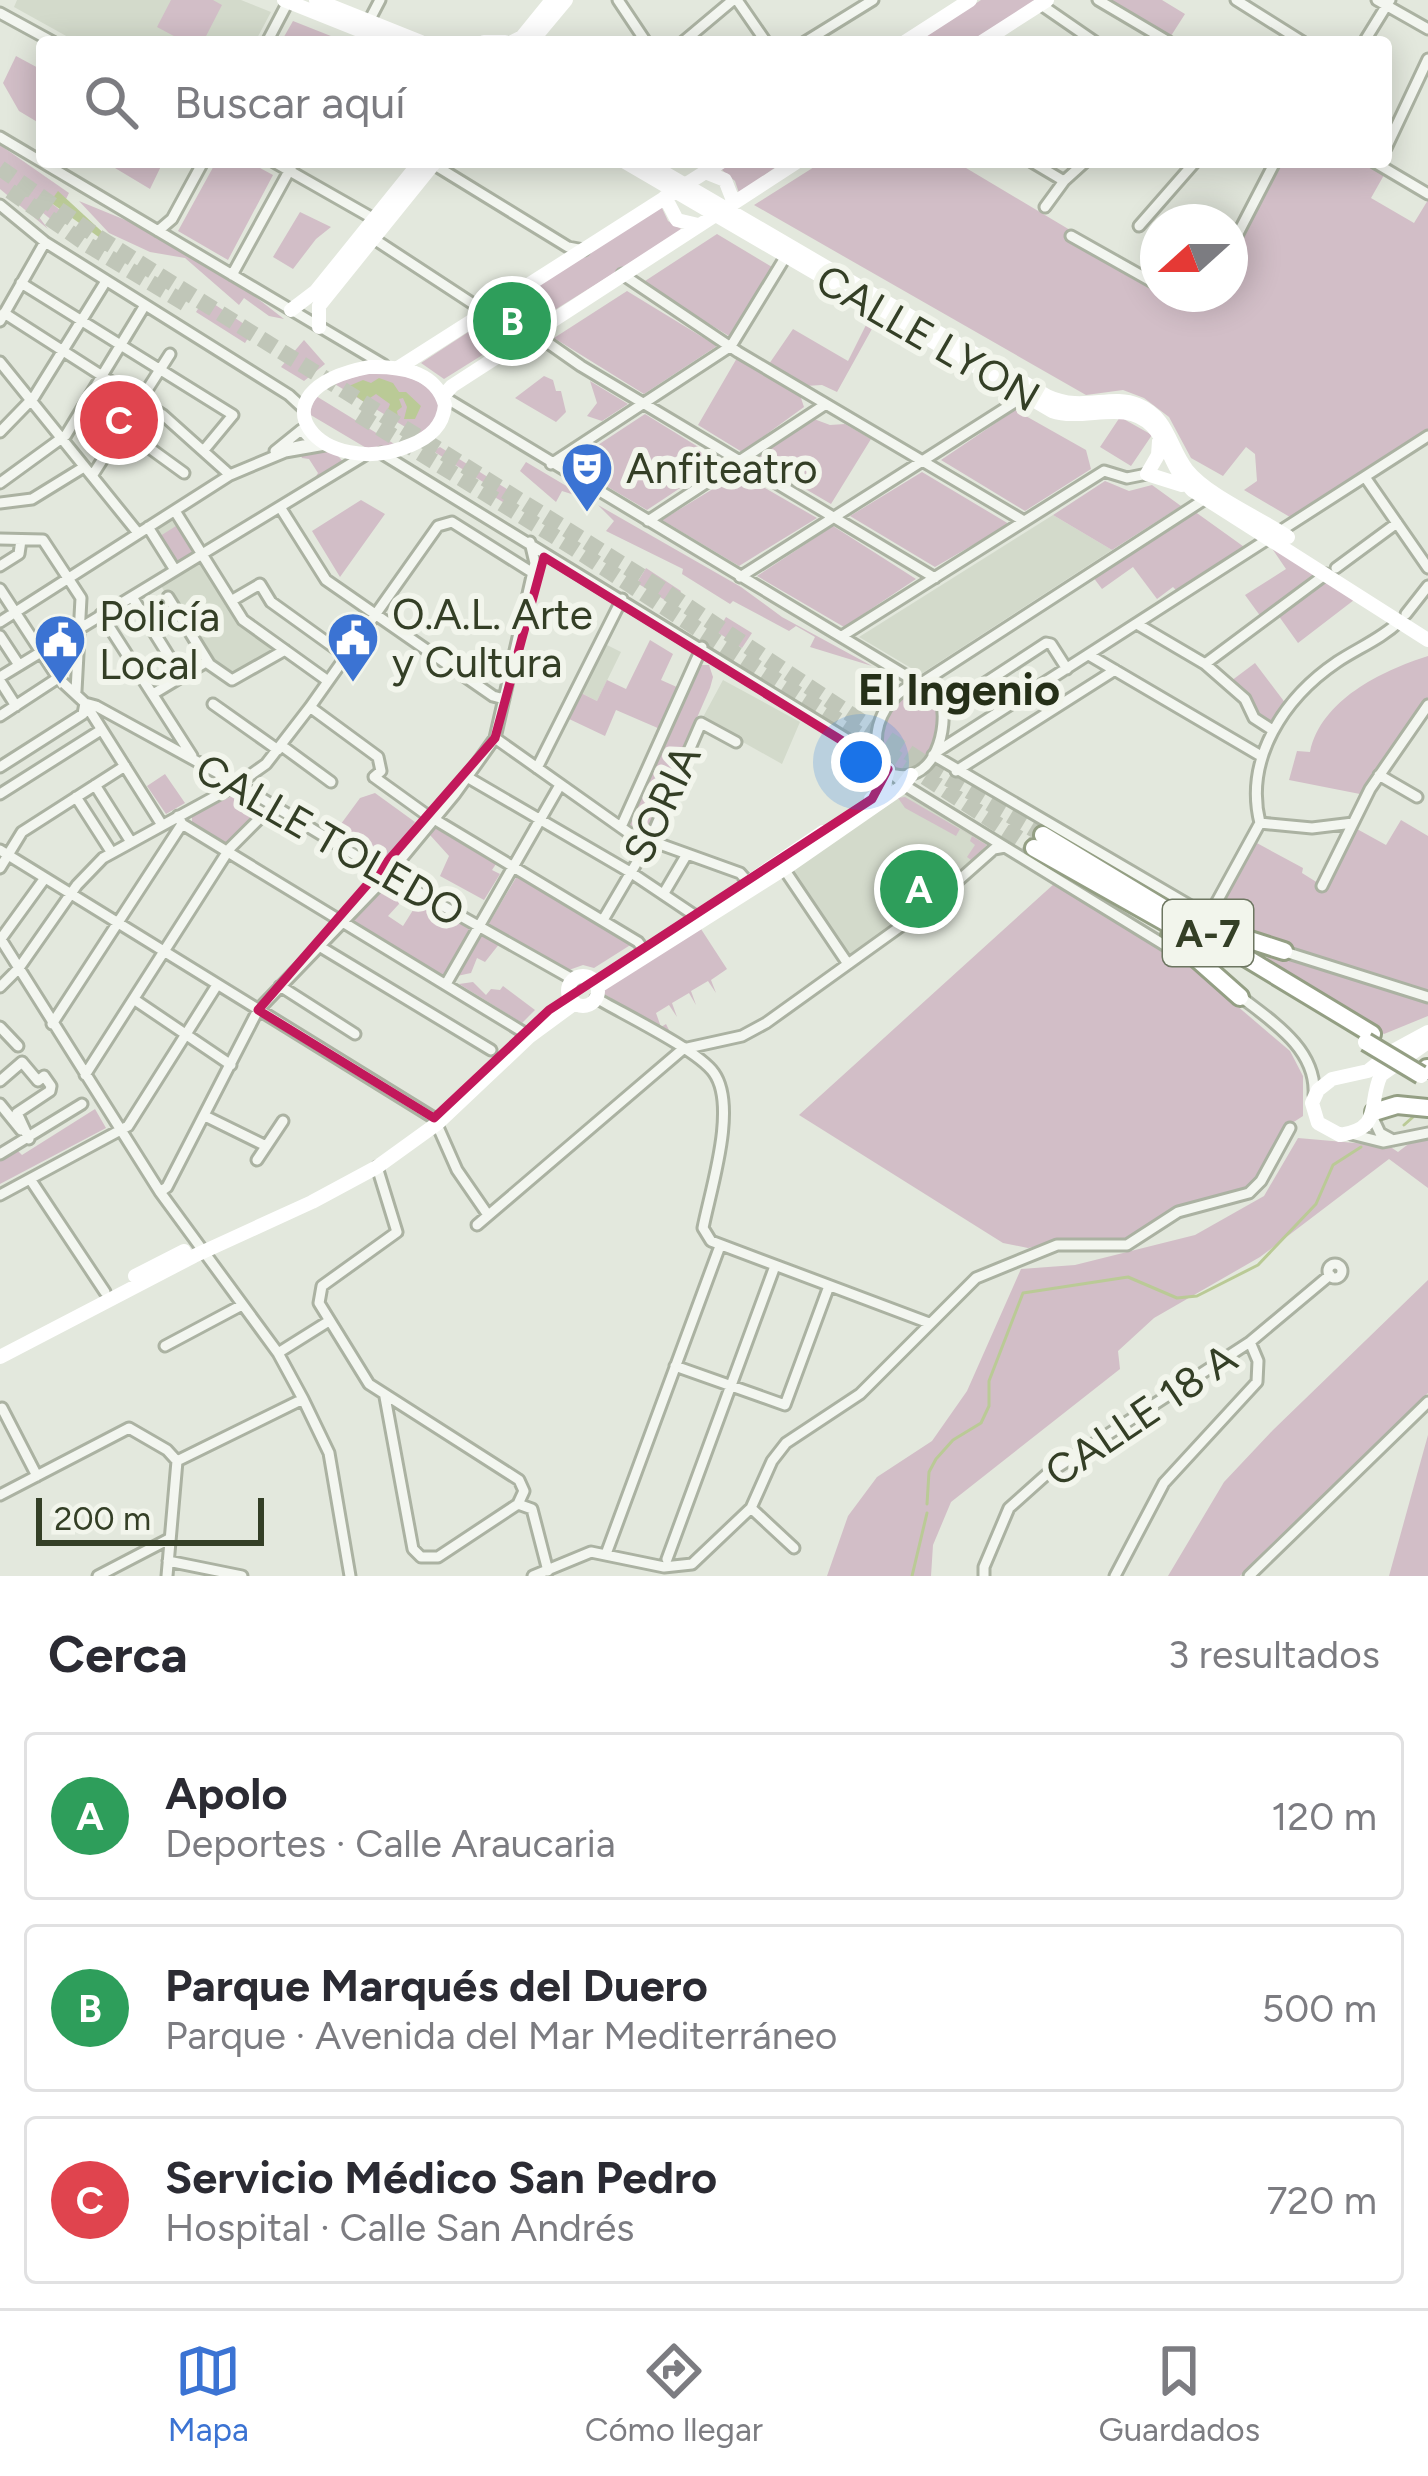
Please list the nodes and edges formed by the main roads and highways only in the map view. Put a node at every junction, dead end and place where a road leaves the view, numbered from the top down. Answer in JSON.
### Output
{"nodes":[{"id":1,"x":1091,"y":880,"type":"junction"},
{"id":2,"x":1179,"y":916,"type":"junction"},
{"id":3,"x":1284,"y":952,"type":"road end"},
{"id":4,"x":1240,"y":997,"type":"road end"},
{"id":5,"x":1369,"y":1038,"type":"junction"},
{"id":6,"x":1426,"y":1073,"type":"edge"},
{"id":7,"x":1374,"y":1108,"type":"road end"},
{"id":8,"x":1428,"y":1108,"type":"edge"}],
"edges":[{"from":1,"to":2,"type":"highway","number":"A-7"},
{"from":1,"to":4,"type":"highway"},
{"from":1,"to":5,"type":"highway","number":"A-7"},
{"from":2,"to":3,"type":"highway"},
{"from":2,"to":5,"type":"highway","number":"A-7"},
{"from":5,"to":6,"type":"highway","number":"A-7","bridge":true},
{"from":7,"to":8,"type":"highway"}]}
